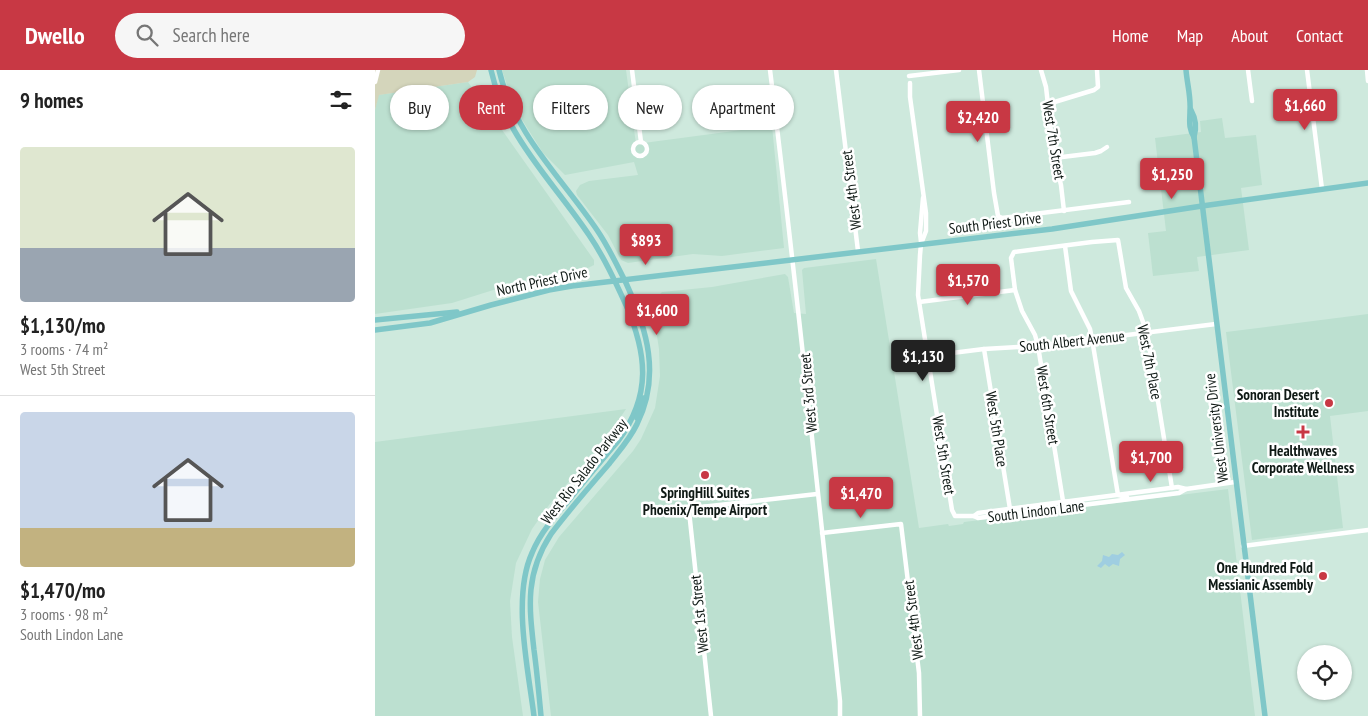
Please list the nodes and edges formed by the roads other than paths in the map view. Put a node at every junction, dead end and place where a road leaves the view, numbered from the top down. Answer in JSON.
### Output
{"nodes":[{"id":1,"x":378,"y":70,"type":"edge"},
{"id":2,"x":491,"y":70,"type":"edge"},
{"id":3,"x":499,"y":70,"type":"edge"},
{"id":4,"x":632,"y":70,"type":"edge"},
{"id":5,"x":770,"y":70,"type":"edge"},
{"id":6,"x":836,"y":70,"type":"edge"},
{"id":7,"x":909,"y":70,"type":"edge"},
{"id":8,"x":959,"y":70,"type":"edge"},
{"id":9,"x":979,"y":70,"type":"edge"},
{"id":10,"x":1041,"y":70,"type":"edge"},
{"id":11,"x":1097,"y":70,"type":"edge"},
{"id":12,"x":1186,"y":70,"type":"edge"},
{"id":13,"x":1248,"y":70,"type":"edge"},
{"id":14,"x":1307,"y":70,"type":"edge"},
{"id":15,"x":1367,"y":70,"type":"edge"},
{"id":16,"x":909,"y":76,"type":"junction"},
{"id":17,"x":1368,"y":81,"type":"edge"},
{"id":18,"x":375,"y":82,"type":"edge"},
{"id":19,"x":1252,"y":101,"type":"dead end"},
{"id":20,"x":1048,"y":104,"type":"junction"},
{"id":21,"x":641,"y":142,"type":"dead end"},
{"id":22,"x":1107,"y":147,"type":"dead end"},
{"id":23,"x":1054,"y":158,"type":"junction"},
{"id":24,"x":1368,"y":183,"type":"edge"},
{"id":25,"x":1322,"y":189,"type":"junction"},
{"id":26,"x":1129,"y":202,"type":"dead end"},
{"id":27,"x":1202,"y":206,"type":"junction"},
{"id":28,"x":1064,"y":211,"type":"junction"},
{"id":29,"x":1118,"y":240,"type":"joint"},
{"id":30,"x":921,"y":244,"type":"junction"},
{"id":31,"x":1065,"y":246,"type":"junction"},
{"id":32,"x":858,"y":251,"type":"junction"},
{"id":33,"x":1012,"y":254,"type":"joint"},
{"id":34,"x":793,"y":259,"type":"junction"},
{"id":35,"x":624,"y":279,"type":"junction"},
{"id":36,"x":614,"y":280,"type":"junction"},
{"id":37,"x":1015,"y":290,"type":"junction"},
{"id":38,"x":919,"y":302,"type":"junction"},
{"id":39,"x":466,"y":311,"type":"junction"},
{"id":40,"x":375,"y":320,"type":"edge"},
{"id":41,"x":1216,"y":324,"type":"junction"},
{"id":42,"x":375,"y":330,"type":"edge"},
{"id":43,"x":1147,"y":333,"type":"junction"},
{"id":44,"x":1093,"y":339,"type":"junction"},
{"id":45,"x":1038,"y":346,"type":"junction"},
{"id":46,"x":984,"y":349,"type":"junction"},
{"id":47,"x":929,"y":356,"type":"junction"},
{"id":48,"x":642,"y":384,"type":"junction"},
{"id":49,"x":636,"y":426,"type":"junction"},
{"id":50,"x":1235,"y":482,"type":"junction"},
{"id":51,"x":1172,"y":488,"type":"junction"},
{"id":52,"x":1186,"y":489,"type":"junction"},
{"id":53,"x":817,"y":494,"type":"junction"},
{"id":54,"x":1118,"y":495,"type":"junction"},
{"id":55,"x":572,"y":496,"type":"junction"},
{"id":56,"x":1147,"y":497,"type":"junction"},
{"id":57,"x":1133,"y":498,"type":"junction"},
{"id":58,"x":1063,"y":501,"type":"junction"},
{"id":59,"x":1079,"y":505,"type":"junction"},
{"id":60,"x":1010,"y":508,"type":"junction"},
{"id":61,"x":1027,"y":512,"type":"junction"},
{"id":62,"x":955,"y":516,"type":"joint"},
{"id":63,"x":974,"y":516,"type":"junction"},
{"id":64,"x":560,"y":522,"type":"junction"},
{"id":65,"x":1368,"y":530,"type":"edge"},
{"id":66,"x":822,"y":533,"type":"junction"},
{"id":67,"x":536,"y":545,"type":"junction"},
{"id":68,"x":1243,"y":546,"type":"junction"},
{"id":69,"x":542,"y":548,"type":"junction"},
{"id":70,"x":534,"y":716,"type":"edge"},
{"id":71,"x":541,"y":716,"type":"edge"},
{"id":72,"x":711,"y":716,"type":"edge"},
{"id":73,"x":840,"y":716,"type":"edge"},
{"id":74,"x":920,"y":716,"type":"edge"},
{"id":75,"x":1265,"y":716,"type":"edge"}],
"edges":[{"from":1,"to":18,"type":"street"},
{"from":2,"to":36,"type":"main road","name":"West Rio Salado Parkway"},
{"from":3,"to":35,"type":"main road","name":"West Rio Salado Parkway"},
{"from":4,"to":21,"type":"street"},
{"from":5,"to":34,"type":"street","name":"West 3rd Street"},
{"from":6,"to":32,"type":"street","name":"West 4th Street"},
{"from":7,"to":16,"type":"street","name":"West 5th Street"},
{"from":8,"to":16,"type":"street"},
{"from":9,"to":28,"type":"street","name":"South Priest Drive"},
{"from":10,"to":20,"type":"street","name":"West 7th Street"},
{"from":11,"to":20,"type":"street"},
{"from":12,"to":27,"type":"main road","name":"West University Drive"},
{"from":13,"to":19,"type":"street"},
{"from":14,"to":25,"type":"street"},
{"from":15,"to":17,"type":"street"},
{"from":16,"to":30,"type":"street","name":"West 5th Street"},
{"from":20,"to":23,"type":"street","name":"West 7th Street"},
{"from":22,"to":23,"type":"street"},
{"from":23,"to":28,"type":"street","name":"West 7th Street"},
{"from":24,"to":25,"type":"main road","name":"South Priest Drive"},
{"from":25,"to":27,"type":"main road","name":"South Priest Drive"},
{"from":26,"to":28,"type":"street","name":"South Priest Drive"},
{"from":27,"to":30,"type":"main road","name":"South Priest Drive"},
{"from":27,"to":41,"type":"main road","name":"West University Drive"},
{"from":29,"to":31,"type":"street","name":"South Priest Drive"},
{"from":29,"to":43,"type":"street","name":"West 7th Place"},
{"from":30,"to":32,"type":"main road","name":"South Priest Drive"},
{"from":30,"to":38,"type":"street","name":"West 5th Street"},
{"from":31,"to":33,"type":"street","name":"South Priest Drive"},
{"from":31,"to":44,"type":"street"},
{"from":32,"to":34,"type":"main road","name":"South Priest Drive"},
{"from":33,"to":37,"type":"street","name":"West 6th Street"},
{"from":34,"to":35,"type":"main road","name":"South Priest Drive"},
{"from":34,"to":53,"type":"street","name":"West 3rd Street"},
{"from":35,"to":36,"type":"main road","name":"North Priest Drive"},
{"from":35,"to":49,"type":"main road","name":"West Rio Salado Parkway"},
{"from":36,"to":39,"type":"main road","name":"North Priest Drive"},
{"from":36,"to":48,"type":"main road","name":"West Rio Salado Parkway"},
{"from":37,"to":38,"type":"street"},
{"from":37,"to":45,"type":"street","name":"West 6th Street"},
{"from":38,"to":47,"type":"street","name":"West 5th Street"},
{"from":39,"to":40,"type":"main road","name":"North Priest Drive"},
{"from":39,"to":42,"type":"main road","name":"North Priest Drive"},
{"from":41,"to":43,"type":"street","name":"South Albert Avenue"},
{"from":41,"to":50,"type":"main road","name":"West University Drive"},
{"from":43,"to":44,"type":"street","name":"South Albert Avenue"},
{"from":43,"to":51,"type":"street","name":"West 7th Place"},
{"from":44,"to":45,"type":"street","name":"South Albert Avenue"},
{"from":44,"to":54,"type":"street"},
{"from":45,"to":46,"type":"street","name":"South Albert Avenue"},
{"from":45,"to":58,"type":"street","name":"West 6th Street"},
{"from":46,"to":47,"type":"street","name":"South Albert Avenue"},
{"from":46,"to":60,"type":"street","name":"West 5th Place"},
{"from":47,"to":62,"type":"street","name":"West 5th Street"},
{"from":48,"to":49,"type":"main road"},
{"from":48,"to":55,"type":"main road","name":"West Rio Salado Parkway"},
{"from":49,"to":64,"type":"main road","name":"West Rio Salado Parkway"},
{"from":50,"to":52,"type":"street","name":"South Lindon Lane"},
{"from":50,"to":68,"type":"main road","name":"West University Drive"},
{"from":51,"to":52,"type":"street","name":"South Lindon Lane"},
{"from":51,"to":54,"type":"street","name":"South Lindon Lane"},
{"from":51,"to":56,"type":"street"},
{"from":52,"to":56,"type":"street","name":"South Lindon Lane"},
{"from":53,"to":66,"type":"street","name":"West 3rd Street"},
{"from":53,"to":72,"type":"street","name":"West 1st Street"},
{"from":54,"to":57,"type":"street"},
{"from":54,"to":58,"type":"street","name":"South Lindon Lane"},
{"from":55,"to":64,"type":"main road"},
{"from":55,"to":67,"type":"main road","name":"West Rio Salado Parkway"},
{"from":56,"to":57,"type":"street","name":"South Lindon Lane"},
{"from":57,"to":59,"type":"street","name":"South Lindon Lane"},
{"from":58,"to":59,"type":"street"},
{"from":58,"to":60,"type":"street","name":"South Lindon Lane"},
{"from":59,"to":61,"type":"street","name":"South Lindon Lane"},
{"from":60,"to":61,"type":"street"},
{"from":60,"to":63,"type":"street","name":"South Lindon Lane"},
{"from":61,"to":63,"type":"street","name":"South Lindon Lane"},
{"from":62,"to":63,"type":"street","name":"South Lindon Lane"},
{"from":64,"to":69,"type":"main road","name":"West Rio Salado Parkway"},
{"from":65,"to":68,"type":"street"},
{"from":66,"to":73,"type":"street","name":"West 3rd Street"},
{"from":66,"to":74,"type":"street","name":"West 4th Street"},
{"from":67,"to":69,"type":"main road"},
{"from":67,"to":70,"type":"main road","name":"West Rio Salado Parkway"},
{"from":68,"to":75,"type":"main road","name":"West University Drive"},
{"from":69,"to":71,"type":"main road","name":"West Rio Salado Parkway"}]}
